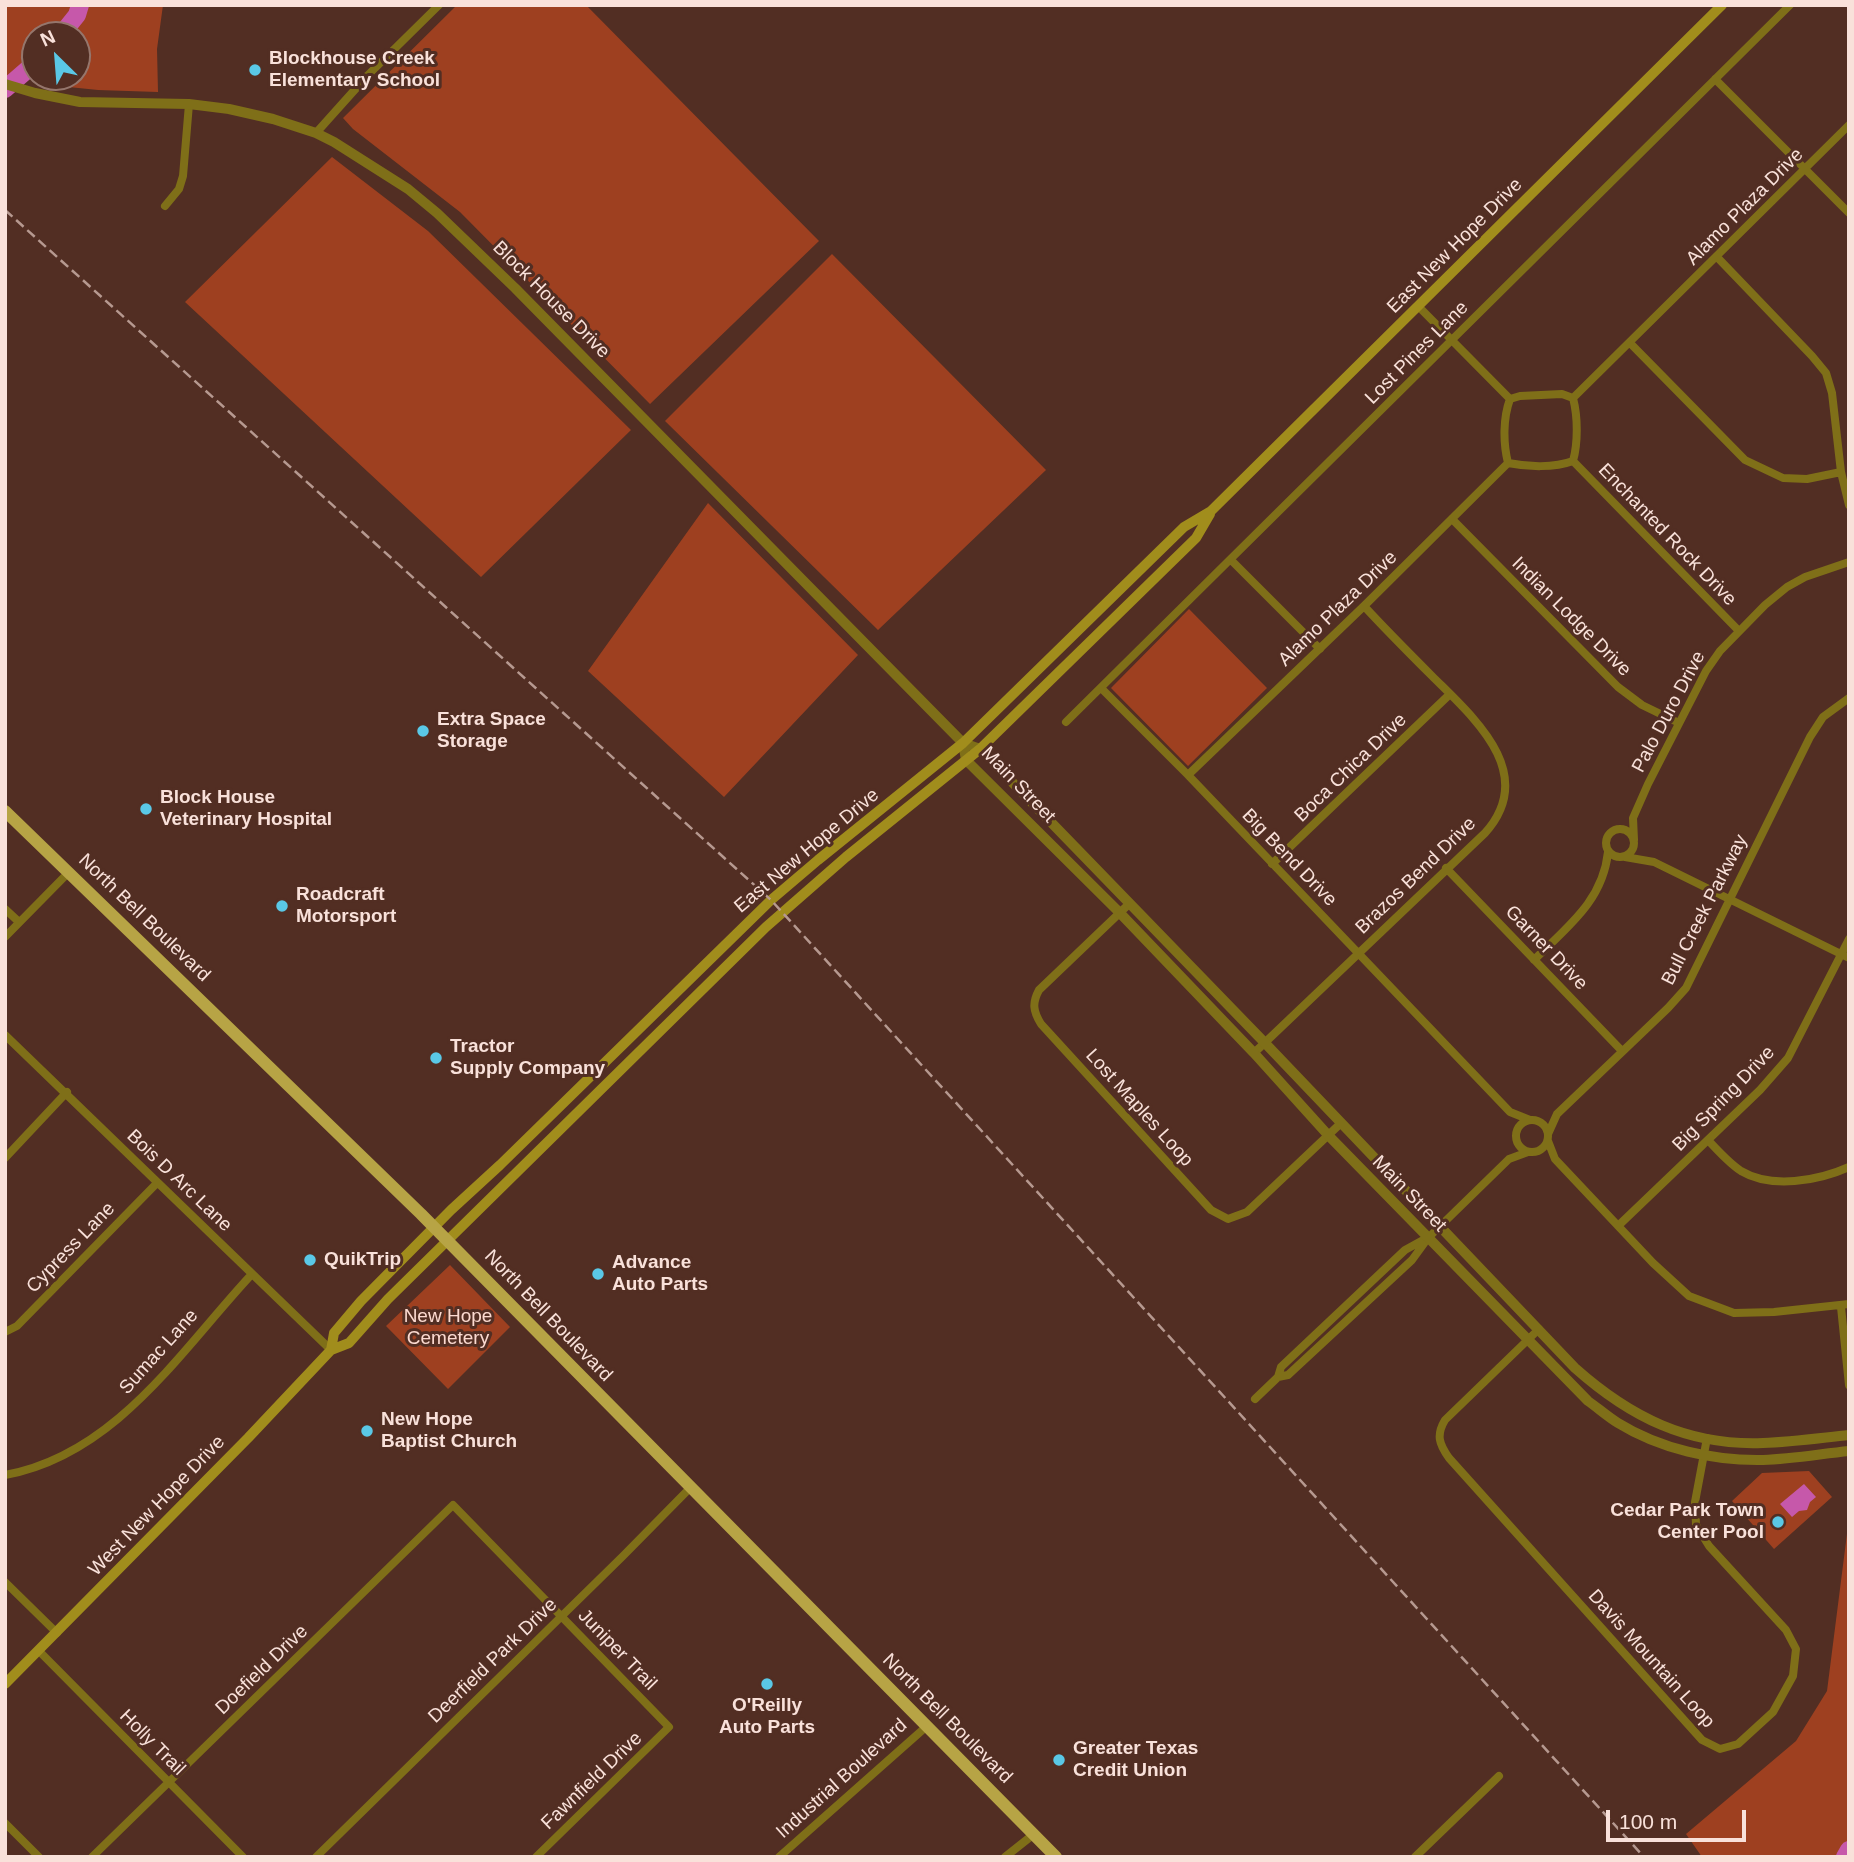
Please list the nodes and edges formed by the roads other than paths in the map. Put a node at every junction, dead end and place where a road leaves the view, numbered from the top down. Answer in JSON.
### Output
{"nodes":[{"id":1,"x":439,"y":5,"type":"edge"},
{"id":2,"x":1722,"y":5,"type":"edge"},
{"id":3,"x":1790,"y":5,"type":"edge"},
{"id":4,"x":1716,"y":79,"type":"junction"},
{"id":5,"x":5,"y":84,"type":"edge"},
{"id":6,"x":189,"y":104,"type":"junction"},
{"id":7,"x":1849,"y":125,"type":"edge"},
{"id":8,"x":316,"y":133,"type":"junction"},
{"id":9,"x":1804,"y":169,"type":"junction"},
{"id":10,"x":165,"y":206,"type":"dead end"},
{"id":11,"x":1849,"y":213,"type":"edge"},
{"id":12,"x":1717,"y":257,"type":"junction"},
{"id":13,"x":1419,"y":307,"type":"junction"},
{"id":14,"x":1452,"y":341,"type":"junction"},
{"id":15,"x":1630,"y":342,"type":"junction"},
{"id":16,"x":1573,"y":398,"type":"junction"},
{"id":17,"x":1510,"y":399,"type":"junction"},
{"id":18,"x":1573,"y":461,"type":"junction"},
{"id":19,"x":1508,"y":463,"type":"junction"},
{"id":20,"x":1841,"y":472,"type":"junction"},
{"id":21,"x":1849,"y":505,"type":"edge"},
{"id":22,"x":1211,"y":511,"type":"junction"},
{"id":23,"x":1452,"y":519,"type":"junction"},
{"id":24,"x":1231,"y":560,"type":"junction"},
{"id":25,"x":1849,"y":562,"type":"edge"},
{"id":26,"x":1364,"y":606,"type":"junction"},
{"id":27,"x":1739,"y":631,"type":"junction"},
{"id":28,"x":1320,"y":649,"type":"junction"},
{"id":29,"x":1101,"y":688,"type":"junction"},
{"id":30,"x":1450,"y":694,"type":"junction"},
{"id":31,"x":1849,"y":698,"type":"edge"},
{"id":32,"x":1066,"y":722,"type":"dead end"},
{"id":33,"x":1679,"y":723,"type":"junction"},
{"id":34,"x":963,"y":744,"type":"junction"},
{"id":35,"x":980,"y":750,"type":"junction"},
{"id":36,"x":966,"y":760,"type":"junction"},
{"id":37,"x":1188,"y":775,"type":"junction"},
{"id":38,"x":5,"y":811,"type":"edge"},
{"id":39,"x":1633,"y":818,"type":"junction"},
{"id":40,"x":1615,"y":830,"type":"junction"},
{"id":41,"x":1634,"y":842,"type":"junction"},
{"id":42,"x":1608,"y":852,"type":"junction"},
{"id":43,"x":1624,"y":857,"type":"junction"},
{"id":44,"x":1654,"y":862,"type":"junction"},
{"id":45,"x":1272,"y":864,"type":"junction"},
{"id":46,"x":1446,"y":869,"type":"junction"},
{"id":47,"x":69,"y":872,"type":"junction"},
{"id":48,"x":1606,"y":872,"type":"junction"},
{"id":49,"x":1731,"y":900,"type":"junction"},
{"id":50,"x":1130,"y":902,"type":"junction"},
{"id":51,"x":5,"y":909,"type":"edge"},
{"id":52,"x":1119,"y":912,"type":"junction"},
{"id":53,"x":19,"y":922,"type":"junction"},
{"id":54,"x":5,"y":937,"type":"edge"},
{"id":55,"x":1849,"y":939,"type":"edge"},
{"id":56,"x":1358,"y":954,"type":"junction"},
{"id":57,"x":1845,"y":957,"type":"edge"},
{"id":58,"x":1534,"y":960,"type":"junction"},
{"id":59,"x":5,"y":1035,"type":"edge"},
{"id":60,"x":1264,"y":1042,"type":"junction"},
{"id":61,"x":1622,"y":1051,"type":"junction"},
{"id":62,"x":1254,"y":1053,"type":"junction"},
{"id":63,"x":67,"y":1093,"type":"junction"},
{"id":64,"x":1510,"y":1112,"type":"junction"},
{"id":65,"x":1557,"y":1114,"type":"junction"},
{"id":66,"x":1532,"y":1120,"type":"junction"},
{"id":67,"x":1340,"y":1124,"type":"junction"},
{"id":68,"x":1328,"y":1135,"type":"junction"},
{"id":69,"x":1516,"y":1135,"type":"junction"},
{"id":70,"x":1548,"y":1138,"type":"junction"},
{"id":71,"x":1708,"y":1140,"type":"junction"},
{"id":72,"x":1532,"y":1152,"type":"junction"},
{"id":73,"x":5,"y":1158,"type":"edge"},
{"id":74,"x":1509,"y":1159,"type":"junction"},
{"id":75,"x":1555,"y":1159,"type":"junction"},
{"id":76,"x":1849,"y":1167,"type":"edge"},
{"id":77,"x":157,"y":1183,"type":"junction"},
{"id":78,"x":1618,"y":1226,"type":"junction"},
{"id":79,"x":434,"y":1227,"type":"junction"},
{"id":80,"x":1440,"y":1227,"type":"junction"},
{"id":81,"x":1428,"y":1238,"type":"junction"},
{"id":82,"x":447,"y":1241,"type":"junction"},
{"id":83,"x":252,"y":1273,"type":"junction"},
{"id":84,"x":1845,"y":1306,"type":"edge"},
{"id":85,"x":1539,"y":1329,"type":"junction"},
{"id":86,"x":5,"y":1332,"type":"edge"},
{"id":87,"x":1527,"y":1340,"type":"junction"},
{"id":88,"x":331,"y":1350,"type":"junction"},
{"id":89,"x":1849,"y":1385,"type":"edge"},
{"id":90,"x":1255,"y":1399,"type":"dead end"},
{"id":91,"x":1849,"y":1435,"type":"edge"},
{"id":92,"x":1707,"y":1438,"type":"junction"},
{"id":93,"x":1849,"y":1451,"type":"edge"},
{"id":94,"x":1704,"y":1454,"type":"junction"},
{"id":95,"x":5,"y":1475,"type":"edge"},
{"id":96,"x":691,"y":1487,"type":"junction"},
{"id":97,"x":453,"y":1505,"type":"joint"},
{"id":98,"x":5,"y":1581,"type":"edge"},
{"id":99,"x":561,"y":1615,"type":"junction"},
{"id":100,"x":57,"y":1633,"type":"junction"},
{"id":101,"x":38,"y":1650,"type":"junction"},
{"id":102,"x":5,"y":1684,"type":"edge"},
{"id":103,"x":927,"y":1726,"type":"junction"},
{"id":104,"x":669,"y":1727,"type":"joint"},
{"id":105,"x":1499,"y":1776,"type":"dead end"},
{"id":106,"x":169,"y":1782,"type":"junction"},
{"id":107,"x":5,"y":1824,"type":"edge"},
{"id":108,"x":1034,"y":1834,"type":"junction"},
{"id":109,"x":39,"y":1857,"type":"edge"},
{"id":110,"x":92,"y":1857,"type":"edge"},
{"id":111,"x":243,"y":1857,"type":"edge"},
{"id":112,"x":316,"y":1857,"type":"edge"},
{"id":113,"x":536,"y":1857,"type":"edge"},
{"id":114,"x":779,"y":1857,"type":"edge"},
{"id":115,"x":1005,"y":1857,"type":"edge"},
{"id":116,"x":1056,"y":1857,"type":"edge"},
{"id":117,"x":1415,"y":1857,"type":"edge"}],
"edges":[{"from":1,"to":8,"type":"street"},
{"from":2,"to":13,"type":"main road","name":"East New Hope Drive"},
{"from":3,"to":4,"type":"street","name":"Lost Pines Lane"},
{"from":4,"to":9,"type":"street"},
{"from":4,"to":14,"type":"street","name":"Lost Pines Lane"},
{"from":5,"to":6,"type":"street","name":"Block House Drive"},
{"from":6,"to":8,"type":"street","name":"Block House Drive"},
{"from":6,"to":10,"type":"street"},
{"from":7,"to":9,"type":"street","name":"Alamo Plaza Drive"},
{"from":8,"to":34,"type":"street","name":"Block House Drive"},
{"from":9,"to":11,"type":"street"},
{"from":9,"to":12,"type":"street","name":"Alamo Plaza Drive"},
{"from":12,"to":15,"type":"street","name":"Alamo Plaza Drive"},
{"from":12,"to":20,"type":"street"},
{"from":13,"to":14,"type":"street"},
{"from":13,"to":22,"type":"main road","name":"East New Hope Drive"},
{"from":14,"to":17,"type":"street"},
{"from":14,"to":24,"type":"street","name":"Lost Pines Lane"},
{"from":15,"to":16,"type":"street","name":"Alamo Plaza Drive"},
{"from":15,"to":20,"type":"street"},
{"from":16,"to":17,"type":"street"},
{"from":16,"to":18,"type":"street"},
{"from":17,"to":19,"type":"street"},
{"from":18,"to":19,"type":"street"},
{"from":18,"to":27,"type":"street","name":"Enchanted Rock Drive"},
{"from":19,"to":23,"type":"street","name":"Alamo Plaza Drive"},
{"from":20,"to":21,"type":"street"},
{"from":22,"to":34,"type":"main road","name":"East New Hope Drive"},
{"from":22,"to":35,"type":"main road","name":"East New Hope Drive"},
{"from":23,"to":26,"type":"street","name":"Alamo Plaza Drive"},
{"from":23,"to":33,"type":"street","name":"Indian Lodge Drive"},
{"from":24,"to":28,"type":"street"},
{"from":24,"to":29,"type":"street","name":"Lost Pines Lane"},
{"from":25,"to":27,"type":"street","name":"Palo Duro Drive"},
{"from":26,"to":28,"type":"street","name":"Alamo Plaza Drive"},
{"from":26,"to":30,"type":"street","name":"Brazos Bend Drive"},
{"from":27,"to":33,"type":"street","name":"Palo Duro Drive"},
{"from":28,"to":37,"type":"street","name":"Alamo Plaza Drive"},
{"from":29,"to":32,"type":"street","name":"Lost Pines Lane"},
{"from":29,"to":37,"type":"street","name":"Big Bend Drive"},
{"from":30,"to":45,"type":"street","name":"Boca Chica Drive"},
{"from":30,"to":46,"type":"street","name":"Brazos Bend Drive"},
{"from":31,"to":49,"type":"street","name":"Bull Creek Parkway"},
{"from":33,"to":39,"type":"street","name":"Palo Duro Drive"},
{"from":34,"to":35,"type":"street","name":"Main Street"},
{"from":34,"to":36,"type":"street","name":"Main Street"},
{"from":34,"to":79,"type":"main road","name":"East New Hope Drive"},
{"from":35,"to":36,"type":"main road","name":"East New Hope Drive"},
{"from":35,"to":50,"type":"street","name":"Main Street"},
{"from":36,"to":52,"type":"street","name":"Main Street"},
{"from":36,"to":82,"type":"main road","name":"East New Hope Drive"},
{"from":37,"to":45,"type":"street","name":"Big Bend Drive"},
{"from":38,"to":47,"type":"main road","name":"North Bell Boulevard"},
{"from":39,"to":40,"type":"street"},
{"from":39,"to":41,"type":"street","name":"Palo Duro Drive"},
{"from":40,"to":41,"type":"street"},
{"from":40,"to":42,"type":"street"},
{"from":41,"to":43,"type":"street"},
{"from":41,"to":44,"type":"street"},
{"from":42,"to":43,"type":"street"},
{"from":42,"to":48,"type":"street"},
{"from":43,"to":44,"type":"street"},
{"from":43,"to":48,"type":"street"},
{"from":44,"to":49,"type":"street"},
{"from":45,"to":56,"type":"street","name":"Big Bend Drive"},
{"from":46,"to":56,"type":"street","name":"Brazos Bend Drive"},
{"from":46,"to":58,"type":"street","name":"Garner Drive"},
{"from":47,"to":53,"type":"street"},
{"from":47,"to":79,"type":"main road","name":"North Bell Boulevard"},
{"from":48,"to":58,"type":"street"},
{"from":49,"to":57,"type":"street"},
{"from":49,"to":61,"type":"street","name":"Bull Creek Parkway"},
{"from":50,"to":52,"type":"street","name":"Lost Maples Loop"},
{"from":50,"to":60,"type":"street","name":"Main Street"},
{"from":51,"to":53,"type":"street"},
{"from":52,"to":62,"type":"street","name":"Main Street"},
{"from":52,"to":68,"type":"street","name":"Lost Maples Loop"},
{"from":53,"to":54,"type":"street"},
{"from":55,"to":57,"type":"street","name":"Big Spring Drive"},
{"from":56,"to":60,"type":"street","name":"Brazos Bend Drive"},
{"from":56,"to":64,"type":"street","name":"Big Bend Drive"},
{"from":57,"to":71,"type":"street","name":"Big Spring Drive"},
{"from":58,"to":61,"type":"street","name":"Garner Drive"},
{"from":59,"to":63,"type":"street","name":"Bois D Arc Lane"},
{"from":60,"to":62,"type":"street","name":"Brazos Bend Drive"},
{"from":60,"to":67,"type":"street","name":"Main Street"},
{"from":61,"to":65,"type":"street","name":"Bull Creek Parkway"},
{"from":62,"to":68,"type":"street","name":"Main Street"},
{"from":63,"to":73,"type":"street"},
{"from":63,"to":77,"type":"street","name":"Bois D Arc Lane"},
{"from":64,"to":66,"type":"street","name":"Big Bend Drive"},
{"from":64,"to":69,"type":"street","name":"Big Bend Drive"},
{"from":65,"to":66,"type":"street","name":"Bull Creek Parkway"},
{"from":65,"to":70,"type":"street","name":"Bull Creek Parkway"},
{"from":66,"to":69,"type":"street"},
{"from":66,"to":70,"type":"street"},
{"from":67,"to":68,"type":"street","name":"Lost Maples Loop"},
{"from":67,"to":80,"type":"street","name":"Main Street"},
{"from":68,"to":81,"type":"street","name":"Main Street"},
{"from":69,"to":72,"type":"street"},
{"from":69,"to":74,"type":"street"},
{"from":70,"to":72,"type":"street"},
{"from":70,"to":75,"type":"street"},
{"from":71,"to":76,"type":"street"},
{"from":71,"to":78,"type":"street","name":"Big Spring Drive"},
{"from":72,"to":74,"type":"street"},
{"from":72,"to":75,"type":"street"},
{"from":74,"to":80,"type":"street"},
{"from":75,"to":78,"type":"street"},
{"from":77,"to":83,"type":"street","name":"Bois D Arc Lane"},
{"from":77,"to":86,"type":"street","name":"Cypress Lane"},
{"from":78,"to":84,"type":"street"},
{"from":79,"to":82,"type":"main road","name":"North Bell Boulevard"},
{"from":79,"to":88,"type":"main road","name":"West New Hope Drive"},
{"from":80,"to":81,"type":"street"},
{"from":80,"to":85,"type":"street","name":"Main Street"},
{"from":81,"to":87,"type":"street","name":"Main Street"},
{"from":81,"to":90,"type":"street"},
{"from":82,"to":88,"type":"main road","name":"West New Hope Drive"},
{"from":82,"to":96,"type":"main road","name":"North Bell Boulevard"},
{"from":83,"to":88,"type":"street","name":"Bois D Arc Lane"},
{"from":83,"to":95,"type":"street","name":"Sumac Lane"},
{"from":84,"to":89,"type":"street"},
{"from":85,"to":87,"type":"street","name":"Davis Mountain Loop"},
{"from":85,"to":92,"type":"street","name":"Main Street"},
{"from":87,"to":94,"type":"street","name":"Main Street"},
{"from":87,"to":94,"type":"street","name":"Davis Mountain Loop"},
{"from":88,"to":100,"type":"main road","name":"West New Hope Drive"},
{"from":91,"to":92,"type":"street","name":"Main Street"},
{"from":92,"to":94,"type":"street","name":"Davis Mountain Loop"},
{"from":93,"to":94,"type":"street","name":"Main Street"},
{"from":96,"to":99,"type":"street","name":"Deerfield Park Drive"},
{"from":96,"to":103,"type":"main road","name":"North Bell Boulevard"},
{"from":97,"to":99,"type":"street","name":"Juniper Trail"},
{"from":97,"to":106,"type":"street","name":"Doefield Drive"},
{"from":98,"to":100,"type":"street"},
{"from":99,"to":104,"type":"street","name":"Juniper Trail"},
{"from":99,"to":112,"type":"street","name":"Deerfield Park Drive"},
{"from":100,"to":101,"type":"main road","name":"West New Hope Drive"},
{"from":101,"to":102,"type":"main road","name":"West New Hope Drive"},
{"from":101,"to":106,"type":"street","name":"Holly Trail"},
{"from":103,"to":108,"type":"main road","name":"North Bell Boulevard"},
{"from":103,"to":114,"type":"street","name":"Industrial Boulevard"},
{"from":104,"to":113,"type":"street","name":"Fawnfield Drive"},
{"from":105,"to":117,"type":"street"},
{"from":106,"to":110,"type":"street","name":"Doefield Drive"},
{"from":106,"to":111,"type":"street","name":"Holly Trail"},
{"from":107,"to":109,"type":"street"},
{"from":108,"to":115,"type":"street"},
{"from":108,"to":116,"type":"main road","name":"North Bell Boulevard"}]}
